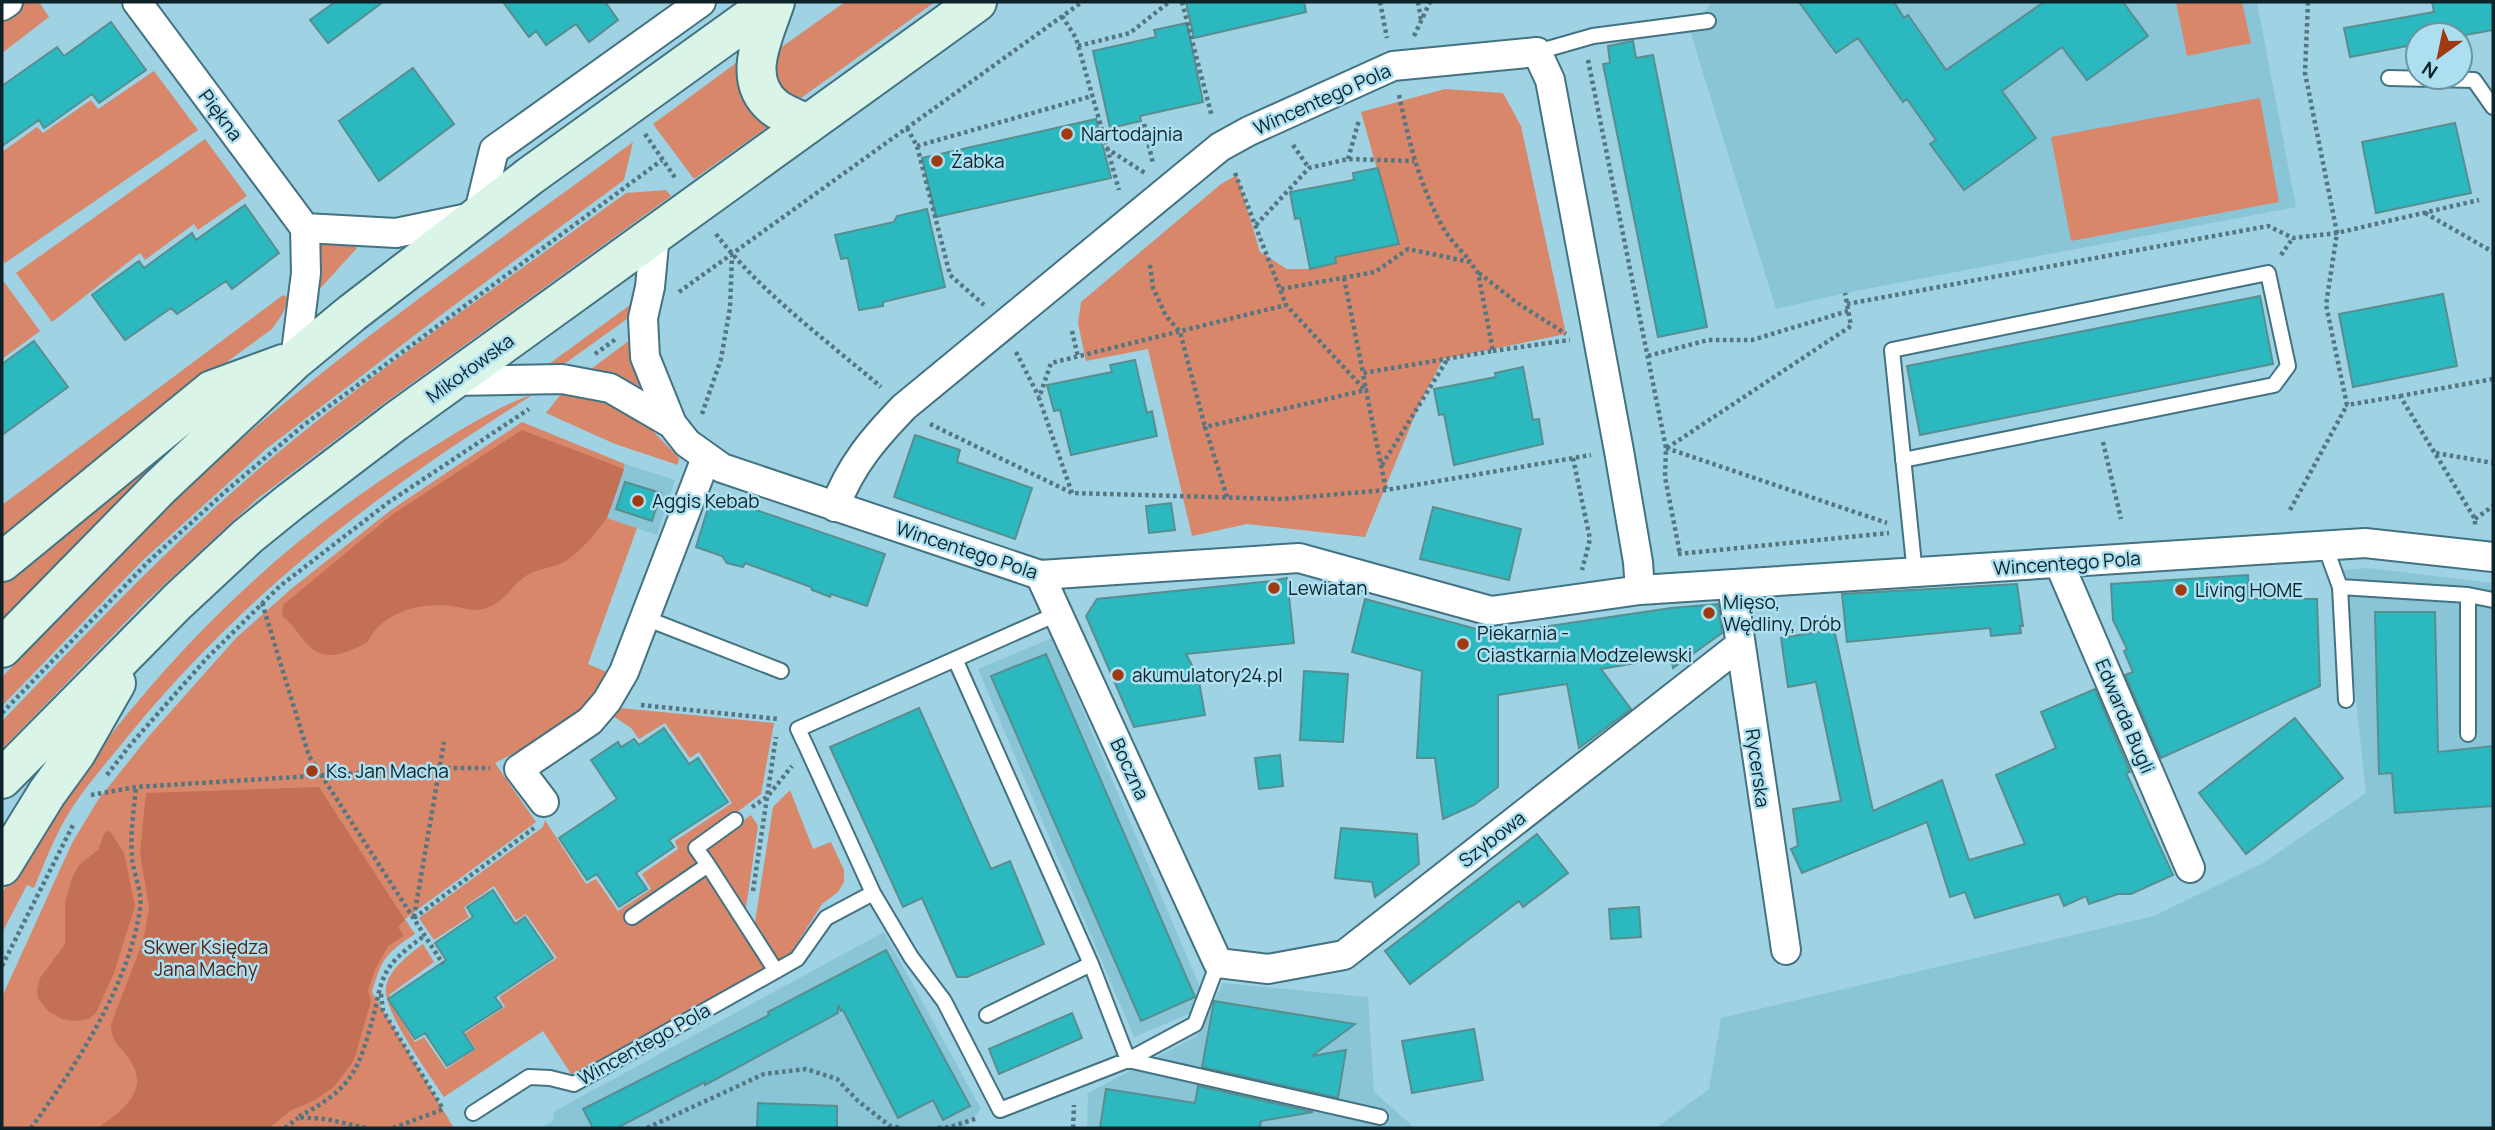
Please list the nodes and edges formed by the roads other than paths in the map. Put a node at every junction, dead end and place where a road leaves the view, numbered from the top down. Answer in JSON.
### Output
{"nodes":[{"id":1,"x":8,"y":2,"type":"edge"},
{"id":2,"x":137,"y":2,"type":"edge"},
{"id":3,"x":701,"y":2,"type":"edge"},
{"id":4,"x":773,"y":2,"type":"edge"},
{"id":5,"x":977,"y":2,"type":"edge"},
{"id":6,"x":2,"y":6,"type":"edge"},
{"id":7,"x":1708,"y":21,"type":"dead end"},
{"id":8,"x":1537,"y":52,"type":"junction"},
{"id":9,"x":2389,"y":78,"type":"dead end"},
{"id":10,"x":2493,"y":107,"type":"edge"},
{"id":11,"x":808,"y":124,"type":"junction"},
{"id":12,"x":478,"y":216,"type":"junction"},
{"id":13,"x":305,"y":228,"type":"junction"},
{"id":14,"x":655,"y":234,"type":"junction"},
{"id":15,"x":295,"y":360,"type":"junction"},
{"id":16,"x":452,"y":381,"type":"junction"},
{"id":17,"x":686,"y":425,"type":"junction"},
{"id":18,"x":706,"y":458,"type":"junction"},
{"id":19,"x":1903,"y":460,"type":"junction"},
{"id":20,"x":835,"y":507,"type":"junction"},
{"id":21,"x":2325,"y":546,"type":"junction"},
{"id":22,"x":2493,"y":557,"type":"edge"},
{"id":23,"x":2,"y":562,"type":"edge"},
{"id":24,"x":2060,"y":564,"type":"junction"},
{"id":25,"x":1915,"y":574,"type":"junction"},
{"id":26,"x":1040,"y":575,"type":"junction"},
{"id":27,"x":1732,"y":585,"type":"junction"},
{"id":28,"x":2340,"y":587,"type":"junction"},
{"id":29,"x":1640,"y":590,"type":"junction"},
{"id":30,"x":2468,"y":595,"type":"junction"},
{"id":31,"x":2493,"y":600,"type":"edge"},
{"id":32,"x":1059,"y":613,"type":"junction"},
{"id":33,"x":645,"y":618,"type":"junction"},
{"id":34,"x":146,"y":633,"type":"junction"},
{"id":35,"x":1740,"y":645,"type":"junction"},
{"id":36,"x":2,"y":648,"type":"edge"},
{"id":37,"x":955,"y":659,"type":"junction"},
{"id":38,"x":781,"y":671,"type":"dead end"},
{"id":39,"x":2346,"y":700,"type":"dead end"},
{"id":40,"x":2468,"y":734,"type":"dead end"},
{"id":41,"x":2,"y":779,"type":"edge"},
{"id":42,"x":544,"y":802,"type":"road end"},
{"id":43,"x":734,"y":820,"type":"road end"},
{"id":44,"x":708,"y":865,"type":"junction"},
{"id":45,"x":2,"y":866,"type":"edge"},
{"id":46,"x":2190,"y":868,"type":"dead end"},
{"id":47,"x":873,"y":893,"type":"junction"},
{"id":48,"x":632,"y":917,"type":"dead end"},
{"id":49,"x":1786,"y":950,"type":"dead end"},
{"id":50,"x":1218,"y":963,"type":"junction"},
{"id":51,"x":1091,"y":964,"type":"junction"},
{"id":52,"x":776,"y":971,"type":"junction"},
{"id":53,"x":987,"y":1015,"type":"dead end"},
{"id":54,"x":1128,"y":1060,"type":"junction"},
{"id":55,"x":473,"y":1113,"type":"road end"},
{"id":56,"x":1380,"y":1117,"type":"dead end"}],
"edges":[{"from":1,"to":6,"type":"street"},
{"from":2,"to":13,"type":"street","name":"Piękna"},
{"from":3,"to":12,"type":"street"},
{"from":4,"to":11,"type":"main road"},
{"from":4,"to":12,"type":"main road"},
{"from":5,"to":11,"type":"main road","name":"Mikołowska"},
{"from":7,"to":8,"type":"lane"},
{"from":8,"to":20,"type":"street","name":"Wincentego Pola"},
{"from":8,"to":29,"type":"street"},
{"from":9,"to":10,"type":"lane"},
{"from":11,"to":14,"type":"main road","name":"Mikołowska"},
{"from":12,"to":13,"type":"street"},
{"from":12,"to":15,"type":"main road"},
{"from":13,"to":15,"type":"street"},
{"from":14,"to":16,"type":"main road","name":"Mikołowska"},
{"from":14,"to":17,"type":"street","name":"Wincentego Pola"},
{"from":15,"to":23,"type":"main road"},
{"from":15,"to":36,"type":"main road"},
{"from":16,"to":17,"type":"street","name":"Wincentego Pola"},
{"from":16,"to":34,"type":"main road","name":"Mikołowska"},
{"from":17,"to":18,"type":"street","name":"Wincentego Pola"},
{"from":18,"to":20,"type":"street","name":"Wincentego Pola"},
{"from":18,"to":33,"type":"street"},
{"from":19,"to":19,"type":"lane"},
{"from":19,"to":25,"type":"lane"},
{"from":20,"to":26,"type":"street","name":"Wincentego Pola"},
{"from":21,"to":22,"type":"street","name":"Wincentego Pola"},
{"from":21,"to":24,"type":"street","name":"Wincentego Pola"},
{"from":21,"to":28,"type":"lane"},
{"from":24,"to":25,"type":"street","name":"Wincentego Pola"},
{"from":24,"to":46,"type":"street","name":"Edwarda Bugli"},
{"from":25,"to":27,"type":"street","name":"Wincentego Pola"},
{"from":26,"to":29,"type":"street","name":"Wincentego Pola"},
{"from":26,"to":32,"type":"street","name":"Boczna"},
{"from":27,"to":29,"type":"street","name":"Wincentego Pola"},
{"from":27,"to":35,"type":"street","name":"Rycerska"},
{"from":28,"to":30,"type":"lane"},
{"from":28,"to":39,"type":"lane"},
{"from":30,"to":31,"type":"lane"},
{"from":30,"to":40,"type":"lane"},
{"from":32,"to":37,"type":"lane"},
{"from":32,"to":50,"type":"street","name":"Boczna"},
{"from":33,"to":38,"type":"lane"},
{"from":33,"to":42,"type":"street"},
{"from":34,"to":41,"type":"main road","name":"Mikołowska"},
{"from":34,"to":45,"type":"main road"},
{"from":35,"to":49,"type":"street","name":"Rycerska"},
{"from":35,"to":50,"type":"street","name":"Szybowa"},
{"from":37,"to":47,"type":"lane"},
{"from":37,"to":51,"type":"lane"},
{"from":43,"to":44,"type":"lane"},
{"from":44,"to":48,"type":"lane"},
{"from":44,"to":52,"type":"lane"},
{"from":47,"to":52,"type":"lane","name":"Wincentego Pola"},
{"from":47,"to":54,"type":"lane"},
{"from":50,"to":54,"type":"lane"},
{"from":51,"to":53,"type":"lane"},
{"from":51,"to":54,"type":"lane"},
{"from":52,"to":55,"type":"lane","name":"Wincentego Pola"},
{"from":54,"to":56,"type":"lane"}]}
